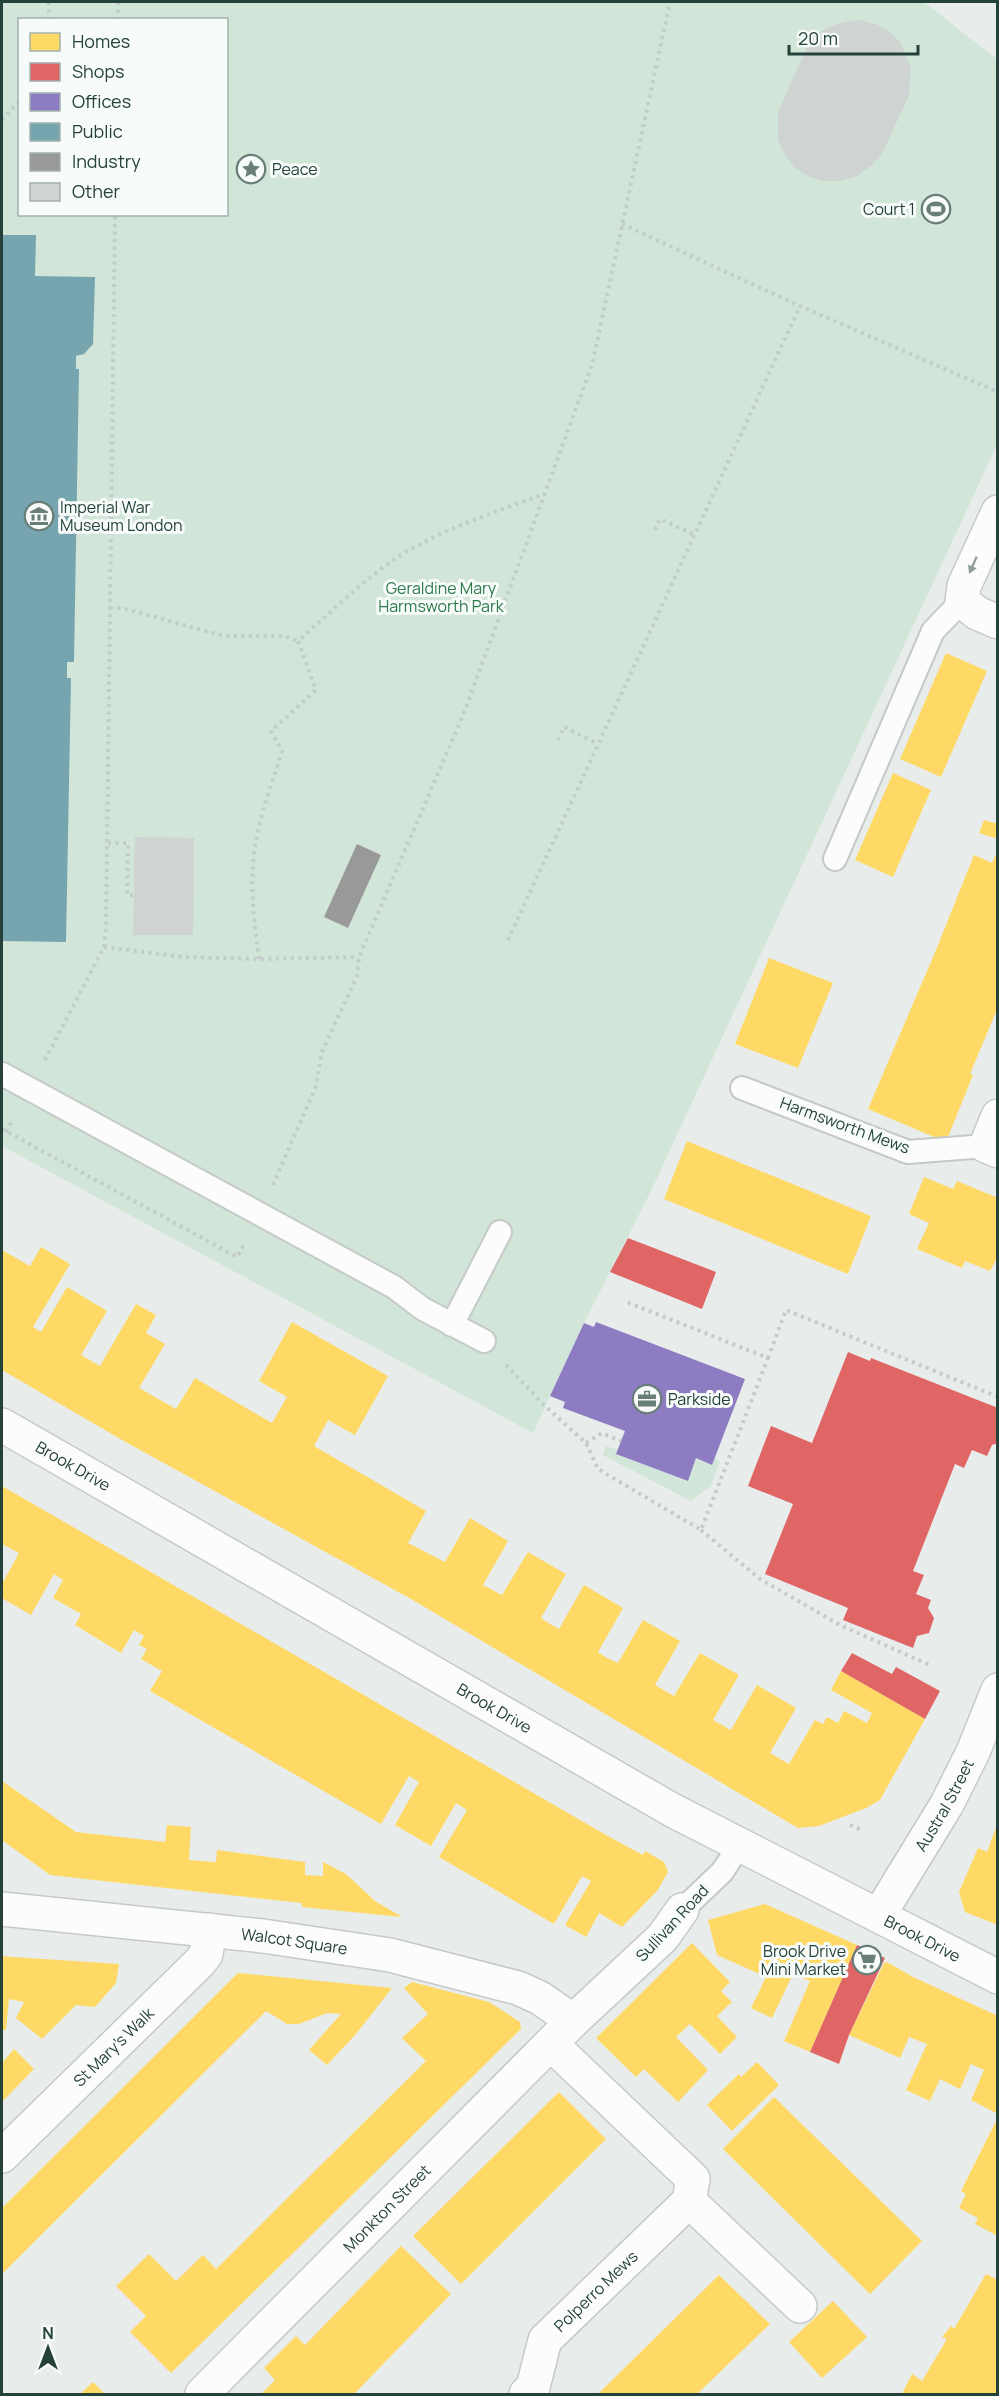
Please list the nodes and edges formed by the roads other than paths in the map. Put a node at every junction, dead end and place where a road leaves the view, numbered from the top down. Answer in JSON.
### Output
{"nodes":[{"id":1,"x":998,"y":512,"type":"edge"},
{"id":2,"x":962,"y":601,"type":"junction"},
{"id":3,"x":998,"y":622,"type":"edge"},
{"id":4,"x":836,"y":859,"type":"dead end"},
{"id":5,"x":2,"y":1074,"type":"edge"},
{"id":6,"x":742,"y":1088,"type":"dead end"},
{"id":7,"x":998,"y":1116,"type":"edge"},
{"id":8,"x":992,"y":1148,"type":"edge"},
{"id":9,"x":500,"y":1232,"type":"dead end"},
{"id":10,"x":452,"y":1325,"type":"junction"},
{"id":11,"x":483,"y":1341,"type":"road end"},
{"id":12,"x":2,"y":1425,"type":"edge"},
{"id":13,"x":998,"y":1690,"type":"edge"},
{"id":14,"x":740,"y":1845,"type":"junction"},
{"id":15,"x":2,"y":1910,"type":"edge"},
{"id":16,"x":682,"y":1910,"type":"joint"},
{"id":17,"x":879,"y":1915,"type":"junction"},
{"id":18,"x":210,"y":1930,"type":"junction"},
{"id":19,"x":998,"y":1977,"type":"edge"},
{"id":20,"x":573,"y":2021,"type":"junction"},
{"id":21,"x":551,"y":2044,"type":"junction"},
{"id":22,"x":2,"y":2156,"type":"edge"},
{"id":23,"x":689,"y":2201,"type":"junction"},
{"id":24,"x":800,"y":2306,"type":"dead end"},
{"id":25,"x":202,"y":2394,"type":"edge"},
{"id":26,"x":526,"y":2394,"type":"edge"}],
"edges":[{"from":1,"to":2,"type":"street","one_way":true},
{"from":2,"to":3,"type":"street"},
{"from":2,"to":4,"type":"lane"},
{"from":5,"to":10,"type":"lane"},
{"from":6,"to":8,"type":"lane","name":"Harmsworth Mews"},
{"from":7,"to":8,"type":"street"},
{"from":9,"to":10,"type":"lane"},
{"from":10,"to":11,"type":"lane"},
{"from":12,"to":14,"type":"street","name":"Brook Drive"},
{"from":13,"to":17,"type":"street","name":"Austral Street"},
{"from":14,"to":16,"type":"lane","name":"Sullivan Road"},
{"from":14,"to":17,"type":"street","name":"Brook Drive"},
{"from":15,"to":18,"type":"street","name":"Walcot Square"},
{"from":16,"to":20,"type":"street","name":"Sullivan Road"},
{"from":17,"to":19,"type":"street","name":"Brook Drive"},
{"from":18,"to":20,"type":"street","name":"Walcot Square"},
{"from":18,"to":22,"type":"street","name":"St Mary's Walk"},
{"from":20,"to":21,"type":"street","name":"Monkton Street"},
{"from":21,"to":23,"type":"street"},
{"from":21,"to":25,"type":"street","name":"Monkton Street"},
{"from":23,"to":24,"type":"street"},
{"from":23,"to":26,"type":"street","name":"Polperro Mews"}]}
